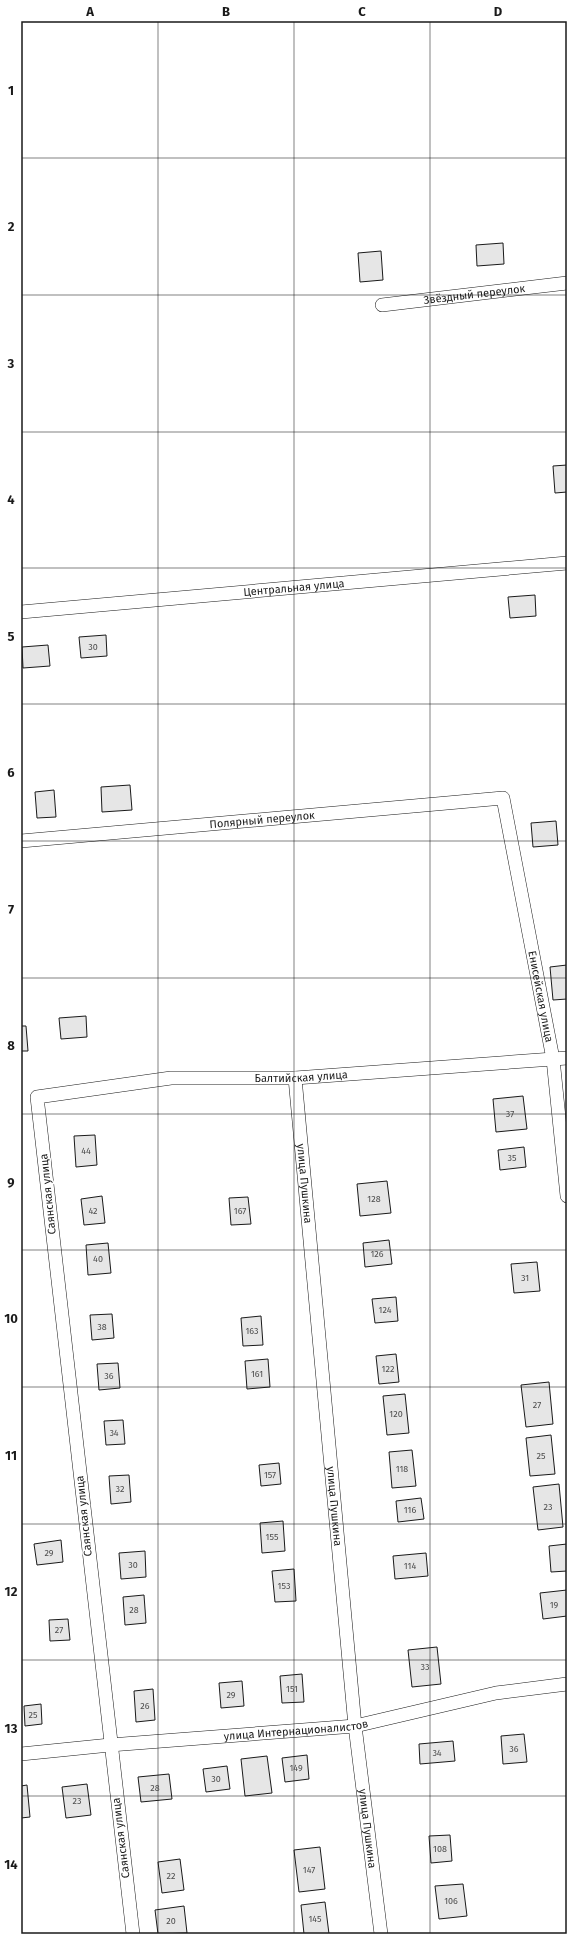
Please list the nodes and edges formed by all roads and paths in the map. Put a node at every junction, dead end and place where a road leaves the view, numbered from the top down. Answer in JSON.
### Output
{"nodes":[{"id":1,"x":567,"y":283,"type":"edge"},
{"id":2,"x":382,"y":305,"type":"dead end"},
{"id":3,"x":567,"y":563,"type":"edge"},
{"id":4,"x":21,"y":612,"type":"edge"},
{"id":5,"x":503,"y":798,"type":"joint"},
{"id":6,"x":21,"y":841,"type":"edge"},
{"id":7,"x":567,"y":1058,"type":"edge"},
{"id":8,"x":552,"y":1059,"type":"junction"},
{"id":9,"x":295,"y":1078,"type":"junction"},
{"id":10,"x":37,"y":1097,"type":"joint"},
{"id":11,"x":567,"y":1196,"type":"edge"},
{"id":12,"x":567,"y":1684,"type":"edge"},
{"id":13,"x":355,"y":1726,"type":"junction"},
{"id":14,"x":110,"y":1745,"type":"junction"},
{"id":15,"x":21,"y":1754,"type":"edge"},
{"id":16,"x":133,"y":1934,"type":"edge"},
{"id":17,"x":381,"y":1934,"type":"edge"}],
"edges":[{"from":1,"to":2,"type":"street","name":"Звёздный переулок"},
{"from":3,"to":4,"type":"street","name":"Центральная улица"},
{"from":5,"to":6,"type":"street","name":"Полярный переулок"},
{"from":5,"to":8,"type":"street","name":"Енисейская улица"},
{"from":7,"to":8,"type":"street","name":"Балтийская улица"},
{"from":8,"to":9,"type":"street","name":"Балтийская улица"},
{"from":8,"to":11,"type":"street","name":"Енисейская улица"},
{"from":9,"to":10,"type":"street","name":"Балтийская улица"},
{"from":9,"to":13,"type":"street","name":"улица Пушкина"},
{"from":10,"to":14,"type":"street","name":"Саянская улица"},
{"from":12,"to":13,"type":"street","name":"улица Интернационалистов"},
{"from":13,"to":14,"type":"street","name":"улица Интернационалистов"},
{"from":13,"to":17,"type":"street","name":"улица Пушкина"},
{"from":14,"to":15,"type":"street","name":"улица Интернационалистов"},
{"from":14,"to":16,"type":"street","name":"Саянская улица"}]}
